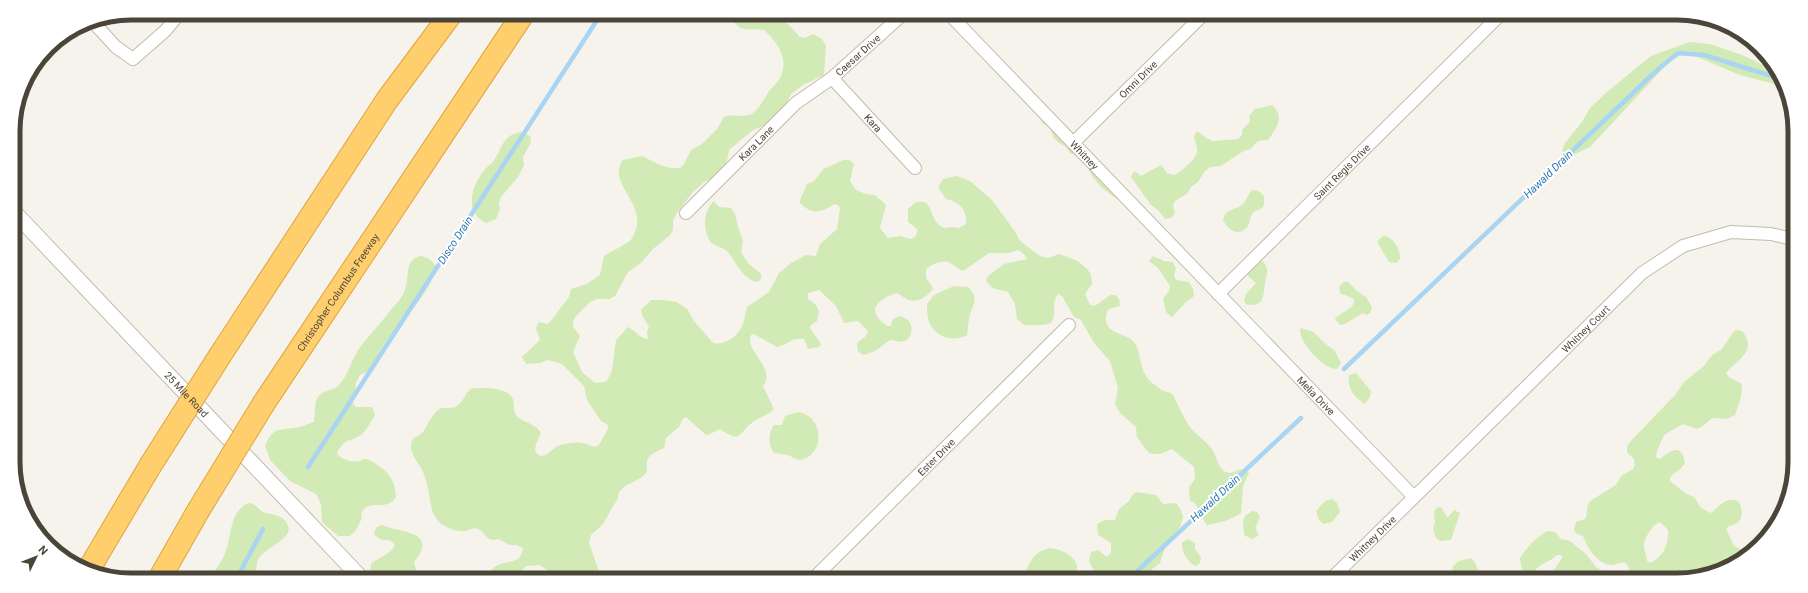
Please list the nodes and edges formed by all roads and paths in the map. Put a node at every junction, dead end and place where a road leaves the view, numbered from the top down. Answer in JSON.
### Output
{"nodes":[{"id":1,"x":174,"y":20,"type":"edge"},
{"id":2,"x":447,"y":20,"type":"edge"},
{"id":3,"x":519,"y":20,"type":"edge"},
{"id":4,"x":896,"y":20,"type":"edge"},
{"id":5,"x":955,"y":20,"type":"edge"},
{"id":6,"x":1198,"y":20,"type":"edge"},
{"id":7,"x":1494,"y":20,"type":"edge"},
{"id":8,"x":96,"y":26,"type":"edge"},
{"id":9,"x":832,"y":78,"type":"junction"},
{"id":10,"x":1073,"y":143,"type":"junction"},
{"id":11,"x":914,"y":168,"type":"dead end"},
{"id":12,"x":686,"y":213,"type":"dead end"},
{"id":13,"x":20,"y":218,"type":"edge"},
{"id":14,"x":1788,"y":238,"type":"edge"},
{"id":15,"x":1218,"y":294,"type":"junction"},
{"id":16,"x":1069,"y":325,"type":"dead end"},
{"id":17,"x":1414,"y":497,"type":"junction"},
{"id":18,"x":91,"y":566,"type":"edge"},
{"id":19,"x":163,"y":573,"type":"edge"},
{"id":20,"x":356,"y":573,"type":"edge"},
{"id":21,"x":819,"y":573,"type":"edge"},
{"id":22,"x":1337,"y":573,"type":"edge"}],
"edges":[{"from":1,"to":8,"type":"street"},
{"from":2,"to":18,"type":"highway","bridge":true},
{"from":3,"to":19,"type":"highway","name":"Christopher Columbus Freeway","bridge":true},
{"from":4,"to":9,"type":"street","name":"Caesar Drive"},
{"from":5,"to":10,"type":"street","name":"Whitney"},
{"from":6,"to":10,"type":"street","name":"Omni Drive"},
{"from":7,"to":15,"type":"street","name":"Saint Regis Drive"},
{"from":9,"to":11,"type":"street","name":"Kara"},
{"from":9,"to":12,"type":"street","name":"Kara Lane"},
{"from":10,"to":15,"type":"street","name":"Whitney"},
{"from":13,"to":20,"type":"street","name":"25 Mile Road"},
{"from":14,"to":17,"type":"street","name":"Whitney Court"},
{"from":15,"to":17,"type":"street","name":"Melia Drive"},
{"from":16,"to":21,"type":"street","name":"Ester Drive"},
{"from":17,"to":22,"type":"street","name":"Whitney Drive"}]}
